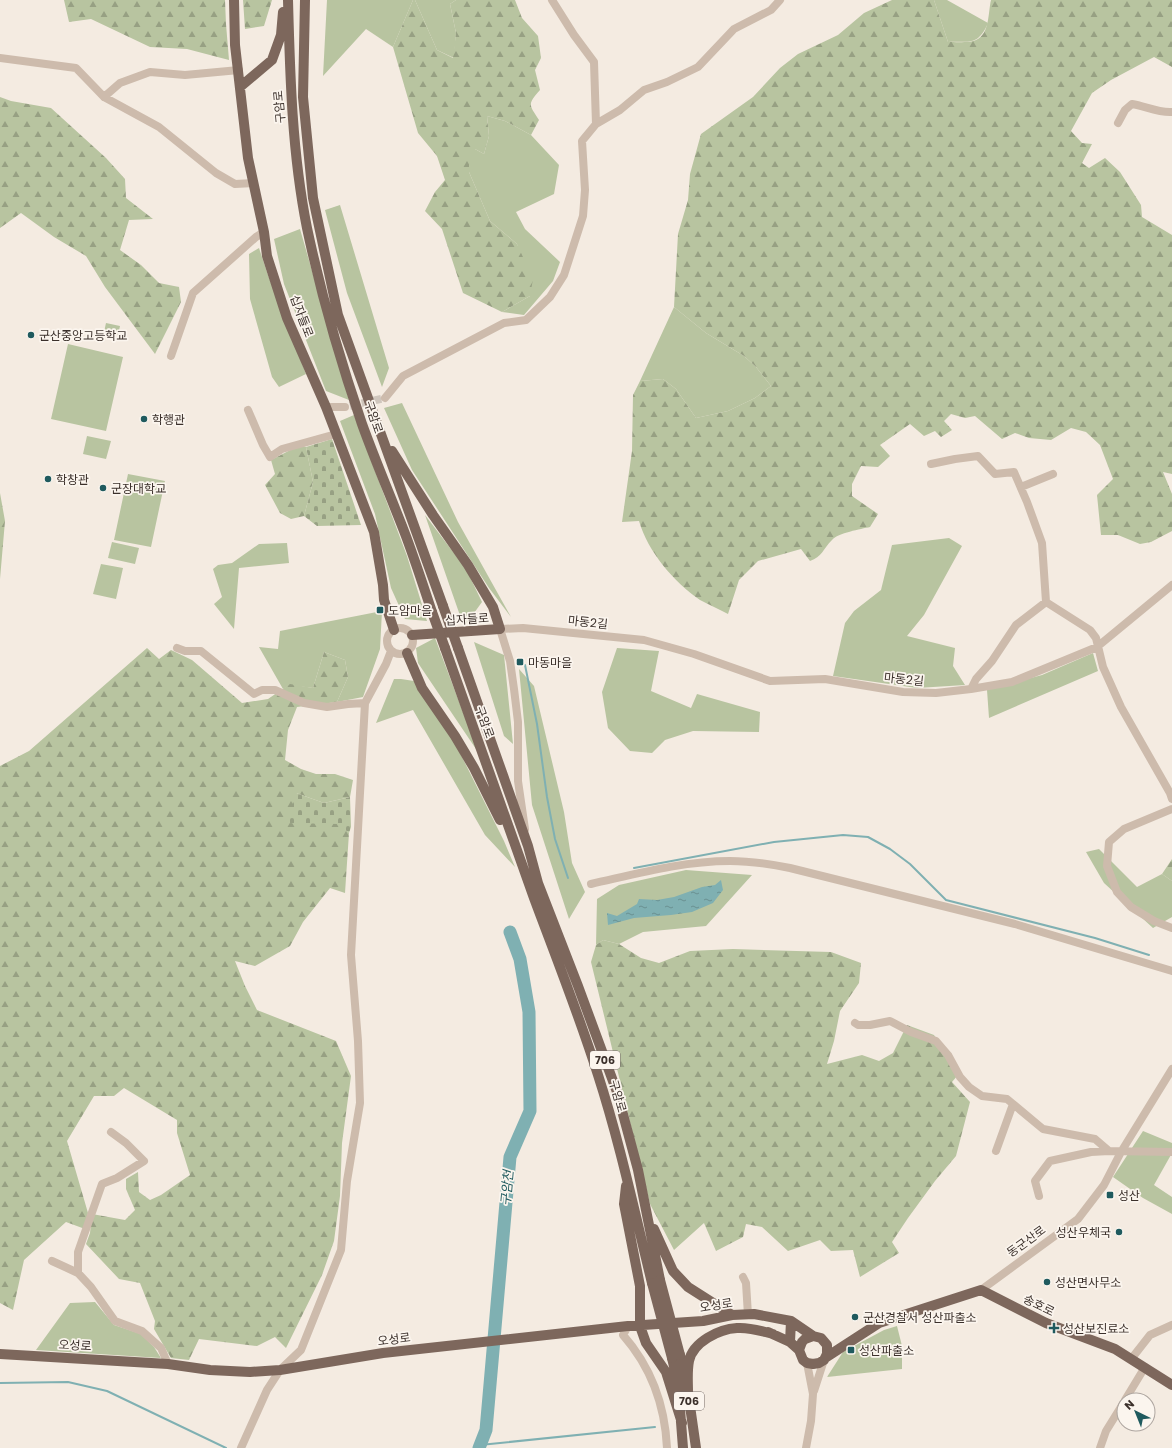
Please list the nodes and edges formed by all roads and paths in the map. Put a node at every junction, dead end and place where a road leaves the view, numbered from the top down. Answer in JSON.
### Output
{"nodes":[{"id":1,"x":234,"y":0,"type":"edge"},
{"id":2,"x":284,"y":0,"type":"edge"},
{"id":3,"x":288,"y":0,"type":"edge"},
{"id":4,"x":305,"y":0,"type":"edge"},
{"id":5,"x":552,"y":0,"type":"edge"},
{"id":6,"x":780,"y":0,"type":"edge"},
{"id":7,"x":0,"y":58,"type":"edge"},
{"id":8,"x":238,"y":70,"type":"junction"},
{"id":9,"x":240,"y":87,"type":"junction"},
{"id":10,"x":104,"y":97,"type":"junction"},
{"id":11,"x":1172,"y":112,"type":"edge"},
{"id":12,"x":1118,"y":123,"type":"dead end"},
{"id":13,"x":596,"y":124,"type":"junction"},
{"id":14,"x":254,"y":183,"type":"junction"},
{"id":15,"x":264,"y":232,"type":"junction"},
{"id":16,"x":171,"y":356,"type":"dead end"},
{"id":17,"x":385,"y":398,"type":"tunnel mouth"},
{"id":18,"x":326,"y":407,"type":"junction"},
{"id":19,"x":345,"y":407,"type":"tunnel mouth"},
{"id":20,"x":248,"y":410,"type":"dead end"},
{"id":21,"x":336,"y":434,"type":"junction"},
{"id":22,"x":382,"y":435,"type":"junction"},
{"id":23,"x":931,"y":464,"type":"dead end"},
{"id":24,"x":1053,"y":474,"type":"dead end"},
{"id":25,"x":1021,"y":486,"type":"junction"},
{"id":26,"x":1172,"y":585,"type":"edge"},
{"id":27,"x":1046,"y":602,"type":"junction"},
{"id":28,"x":500,"y":629,"type":"junction"},
{"id":29,"x":394,"y":630,"type":"junction"},
{"id":30,"x":412,"y":636,"type":"junction"},
{"id":31,"x":1097,"y":647,"type":"junction"},
{"id":32,"x":177,"y":648,"type":"dead end"},
{"id":33,"x":391,"y":651,"type":"junction"},
{"id":34,"x":407,"y":653,"type":"junction"},
{"id":35,"x":971,"y":689,"type":"junction"},
{"id":36,"x":365,"y":703,"type":"junction"},
{"id":37,"x":1172,"y":799,"type":"edge"},
{"id":38,"x":1172,"y":810,"type":"edge"},
{"id":39,"x":528,"y":846,"type":"junction"},
{"id":40,"x":590,"y":884,"type":"dead end"},
{"id":41,"x":535,"y":899,"type":"junction"},
{"id":42,"x":1172,"y":928,"type":"edge"},
{"id":43,"x":1172,"y":971,"type":"edge"},
{"id":44,"x":855,"y":1023,"type":"dead end"},
{"id":45,"x":1172,"y":1069,"type":"edge"},
{"id":46,"x":1013,"y":1104,"type":"junction"},
{"id":47,"x":111,"y":1132,"type":"dead end"},
{"id":48,"x":996,"y":1151,"type":"dead end"},
{"id":49,"x":1109,"y":1151,"type":"junction"},
{"id":50,"x":1121,"y":1152,"type":"junction"},
{"id":51,"x":1172,"y":1152,"type":"edge"},
{"id":52,"x":627,"y":1179,"type":"junction"},
{"id":53,"x":1039,"y":1196,"type":"dead end"},
{"id":54,"x":647,"y":1215,"type":"junction"},
{"id":55,"x":52,"y":1261,"type":"dead end"},
{"id":56,"x":78,"y":1273,"type":"junction"},
{"id":57,"x":744,"y":1277,"type":"dead end"},
{"id":58,"x":656,"y":1282,"type":"junction"},
{"id":59,"x":981,"y":1290,"type":"junction"},
{"id":60,"x":732,"y":1315,"type":"junction"},
{"id":61,"x":748,"y":1315,"type":"junction"},
{"id":62,"x":703,"y":1321,"type":"junction"},
{"id":63,"x":791,"y":1321,"type":"junction"},
{"id":64,"x":1172,"y":1325,"type":"edge"},
{"id":65,"x":628,"y":1326,"type":"junction"},
{"id":66,"x":640,"y":1326,"type":"junction"},
{"id":67,"x":773,"y":1334,"type":"junction"},
{"id":68,"x":813,"y":1336,"type":"junction"},
{"id":69,"x":825,"y":1341,"type":"junction"},
{"id":70,"x":790,"y":1342,"type":"junction"},
{"id":71,"x":850,"y":1342,"type":"junction"},
{"id":72,"x":799,"y":1350,"type":"junction"},
{"id":73,"x":0,"y":1354,"type":"edge"},
{"id":74,"x":676,"y":1356,"type":"junction"},
{"id":75,"x":1132,"y":1358,"type":"junction"},
{"id":76,"x":824,"y":1359,"type":"junction"},
{"id":77,"x":807,"y":1363,"type":"junction"},
{"id":78,"x":168,"y":1364,"type":"junction"},
{"id":79,"x":1146,"y":1367,"type":"junction"},
{"id":80,"x":280,"y":1370,"type":"junction"},
{"id":81,"x":1172,"y":1385,"type":"edge"},
{"id":82,"x":688,"y":1392,"type":"junction"},
{"id":83,"x":1131,"y":1392,"type":"edge"},
{"id":84,"x":813,"y":1394,"type":"junction"},
{"id":85,"x":1116,"y":1415,"type":"edge"},
{"id":86,"x":682,"y":1423,"type":"junction"},
{"id":87,"x":241,"y":1446,"type":"edge"},
{"id":88,"x":667,"y":1448,"type":"edge"},
{"id":89,"x":683,"y":1448,"type":"edge"},
{"id":90,"x":696,"y":1448,"type":"edge"},
{"id":91,"x":806,"y":1448,"type":"edge"},
{"id":92,"x":1100,"y":1448,"type":"edge"}],
"edges":[{"from":1,"to":8,"type":"main road","name":"십자들로"},
{"from":2,"to":9,"type":"main road"},
{"from":3,"to":41,"type":"main road","name":"구암로","bridge":true},
{"from":4,"to":22,"type":"main road","name":"구암로"},
{"from":5,"to":13,"type":"street"},
{"from":6,"to":13,"type":"street"},
{"from":7,"to":10,"type":"street"},
{"from":8,"to":9,"type":"main road","name":"십자들로"},
{"from":8,"to":10,"type":"street"},
{"from":9,"to":14,"type":"main road","name":"십자들로"},
{"from":10,"to":14,"type":"street"},
{"from":11,"to":12,"type":"street"},
{"from":13,"to":17,"type":"street"},
{"from":14,"to":15,"type":"main road","name":"십자들로"},
{"from":15,"to":16,"type":"street"},
{"from":15,"to":18,"type":"main road","name":"십자들로"},
{"from":18,"to":19,"type":"street"},
{"from":18,"to":21,"type":"main road","name":"십자들로"},
{"from":20,"to":21,"type":"street"},
{"from":21,"to":29,"type":"main road","name":"십자들로"},
{"from":22,"to":28,"type":"main road"},
{"from":22,"to":39,"type":"main road","name":"구암로","bridge":true},
{"from":23,"to":25,"type":"street"},
{"from":24,"to":25,"type":"street"},
{"from":25,"to":27,"type":"street"},
{"from":26,"to":31,"type":"street","name":"마동2길"},
{"from":27,"to":31,"type":"street"},
{"from":27,"to":35,"type":"street"},
{"from":28,"to":30,"type":"main road","name":"십자들로"},
{"from":28,"to":35,"type":"street","name":"마동2길"},
{"from":28,"to":39,"type":"street","number":"706"},
{"from":29,"to":30,"type":"street"},
{"from":29,"to":33,"type":"street"},
{"from":30,"to":34,"type":"street"},
{"from":31,"to":35,"type":"street","name":"마동2길"},
{"from":31,"to":37,"type":"street"},
{"from":32,"to":36,"type":"street"},
{"from":33,"to":34,"type":"street"},
{"from":33,"to":36,"type":"street"},
{"from":34,"to":41,"type":"main road","number":"706"},
{"from":36,"to":80,"type":"street"},
{"from":38,"to":42,"type":"street"},
{"from":39,"to":54,"type":"main road","name":"구암로","number":"706"},
{"from":40,"to":43,"type":"street"},
{"from":41,"to":52,"type":"main road","name":"구암로","number":"706"},
{"from":44,"to":46,"type":"street"},
{"from":45,"to":50,"type":"street","name":"동군산로"},
{"from":46,"to":48,"type":"street"},
{"from":46,"to":49,"type":"street"},
{"from":47,"to":56,"type":"street"},
{"from":49,"to":50,"type":"street"},
{"from":49,"to":53,"type":"street"},
{"from":50,"to":51,"type":"street"},
{"from":50,"to":59,"type":"street","name":"동군산로"},
{"from":52,"to":58,"type":"main road","name":"구암로","number":"706"},
{"from":52,"to":66,"type":"main road"},
{"from":54,"to":58,"type":"main road","name":"구암로","number":"706"},
{"from":54,"to":60,"type":"main road"},
{"from":55,"to":56,"type":"street"},
{"from":56,"to":78,"type":"street"},
{"from":57,"to":61,"type":"street"},
{"from":58,"to":74,"type":"main road","name":"구암로","number":"706","bridge":true},
{"from":59,"to":71,"type":"main road","name":"동군산로"},
{"from":59,"to":75,"type":"main road","name":"송호로"},
{"from":60,"to":61,"type":"main road","name":"오성로"},
{"from":60,"to":62,"type":"main road","name":"오성로"},
{"from":61,"to":63,"type":"main road","name":"오성로"},
{"from":62,"to":66,"type":"main road","name":"오성로"},
{"from":62,"to":67,"type":"main road"},
{"from":63,"to":68,"type":"main road"},
{"from":63,"to":70,"type":"main road"},
{"from":64,"to":75,"type":"street"},
{"from":65,"to":66,"type":"main road","name":"오성로"},
{"from":65,"to":80,"type":"main road","name":"오성로"},
{"from":65,"to":88,"type":"street"},
{"from":66,"to":86,"type":"main road"},
{"from":67,"to":70,"type":"main road"},
{"from":67,"to":82,"type":"main road"},
{"from":68,"to":69,"type":"main road"},
{"from":68,"to":72,"type":"main road"},
{"from":69,"to":71,"type":"main road"},
{"from":69,"to":76,"type":"main road"},
{"from":70,"to":72,"type":"main road"},
{"from":71,"to":76,"type":"main road","name":"동군산로"},
{"from":72,"to":77,"type":"main road"},
{"from":73,"to":78,"type":"main road","name":"오성로"},
{"from":74,"to":82,"type":"main road","name":"구암로","number":"706"},
{"from":74,"to":86,"type":"main road","name":"구암로","number":"706"},
{"from":75,"to":79,"type":"main road","name":"송호로"},
{"from":76,"to":77,"type":"main road"},
{"from":76,"to":84,"type":"street"},
{"from":77,"to":84,"type":"street"},
{"from":78,"to":80,"type":"main road","name":"오성로"},
{"from":79,"to":81,"type":"main road","name":"송호로"},
{"from":79,"to":83,"type":"street"},
{"from":80,"to":87,"type":"street"},
{"from":82,"to":90,"type":"main road","name":"구암로","number":"706"},
{"from":84,"to":91,"type":"street"},
{"from":85,"to":92,"type":"street"},
{"from":86,"to":89,"type":"main road","name":"구암로","number":"706"}]}
